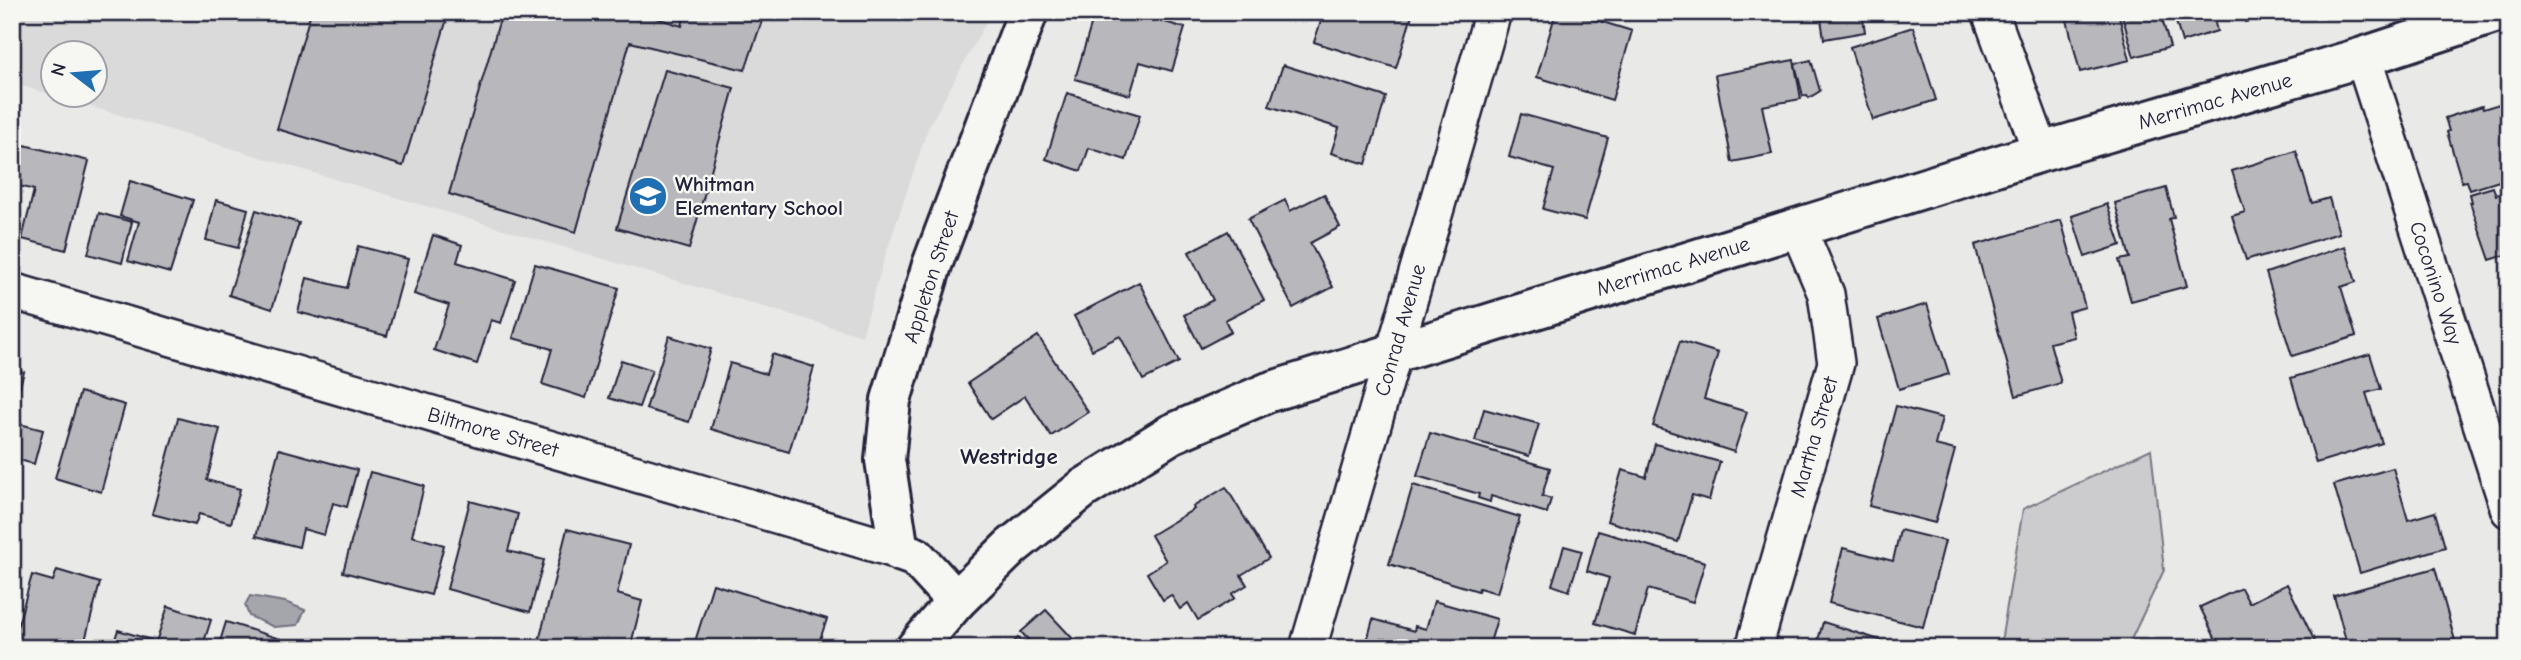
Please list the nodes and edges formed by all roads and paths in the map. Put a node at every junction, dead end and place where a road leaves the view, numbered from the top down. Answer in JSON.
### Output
{"nodes":[{"id":1,"x":1028,"y":12,"type":"edge"},
{"id":2,"x":1493,"y":12,"type":"edge"},
{"id":3,"x":1990,"y":12,"type":"edge"},
{"id":4,"x":2500,"y":12,"type":"edge"},
{"id":5,"x":2363,"y":57,"type":"junction"},
{"id":6,"x":2041,"y":152,"type":"junction"},
{"id":7,"x":1798,"y":228,"type":"junction"},
{"id":8,"x":12,"y":291,"type":"edge"},
{"id":9,"x":1394,"y":352,"type":"junction"},
{"id":10,"x":2509,"y":509,"type":"edge"},
{"id":11,"x":899,"y":551,"type":"junction"},
{"id":12,"x":956,"y":601,"type":"junction"},
{"id":13,"x":916,"y":648,"type":"edge"},
{"id":14,"x":1308,"y":648,"type":"edge"},
{"id":15,"x":1754,"y":648,"type":"edge"}],
"edges":[{"from":1,"to":11,"type":"street","name":"Appleton Street"},
{"from":2,"to":9,"type":"street","name":"Conrad Avenue"},
{"from":3,"to":6,"type":"street"},
{"from":4,"to":5,"type":"street","name":"Merrimac Avenue"},
{"from":5,"to":6,"type":"street","name":"Merrimac Avenue"},
{"from":5,"to":10,"type":"street","name":"Coconino Way"},
{"from":6,"to":7,"type":"street","name":"Merrimac Avenue"},
{"from":7,"to":9,"type":"street","name":"Merrimac Avenue"},
{"from":7,"to":15,"type":"street","name":"Martha Street"},
{"from":8,"to":11,"type":"street","name":"Biltmore Street"},
{"from":9,"to":12,"type":"street","name":"Merrimac Avenue"},
{"from":9,"to":14,"type":"street","name":"Conrad Avenue"},
{"from":11,"to":12,"type":"street","name":"Biltmore Street"},
{"from":12,"to":13,"type":"street","name":"Merrimac Avenue"}]}
